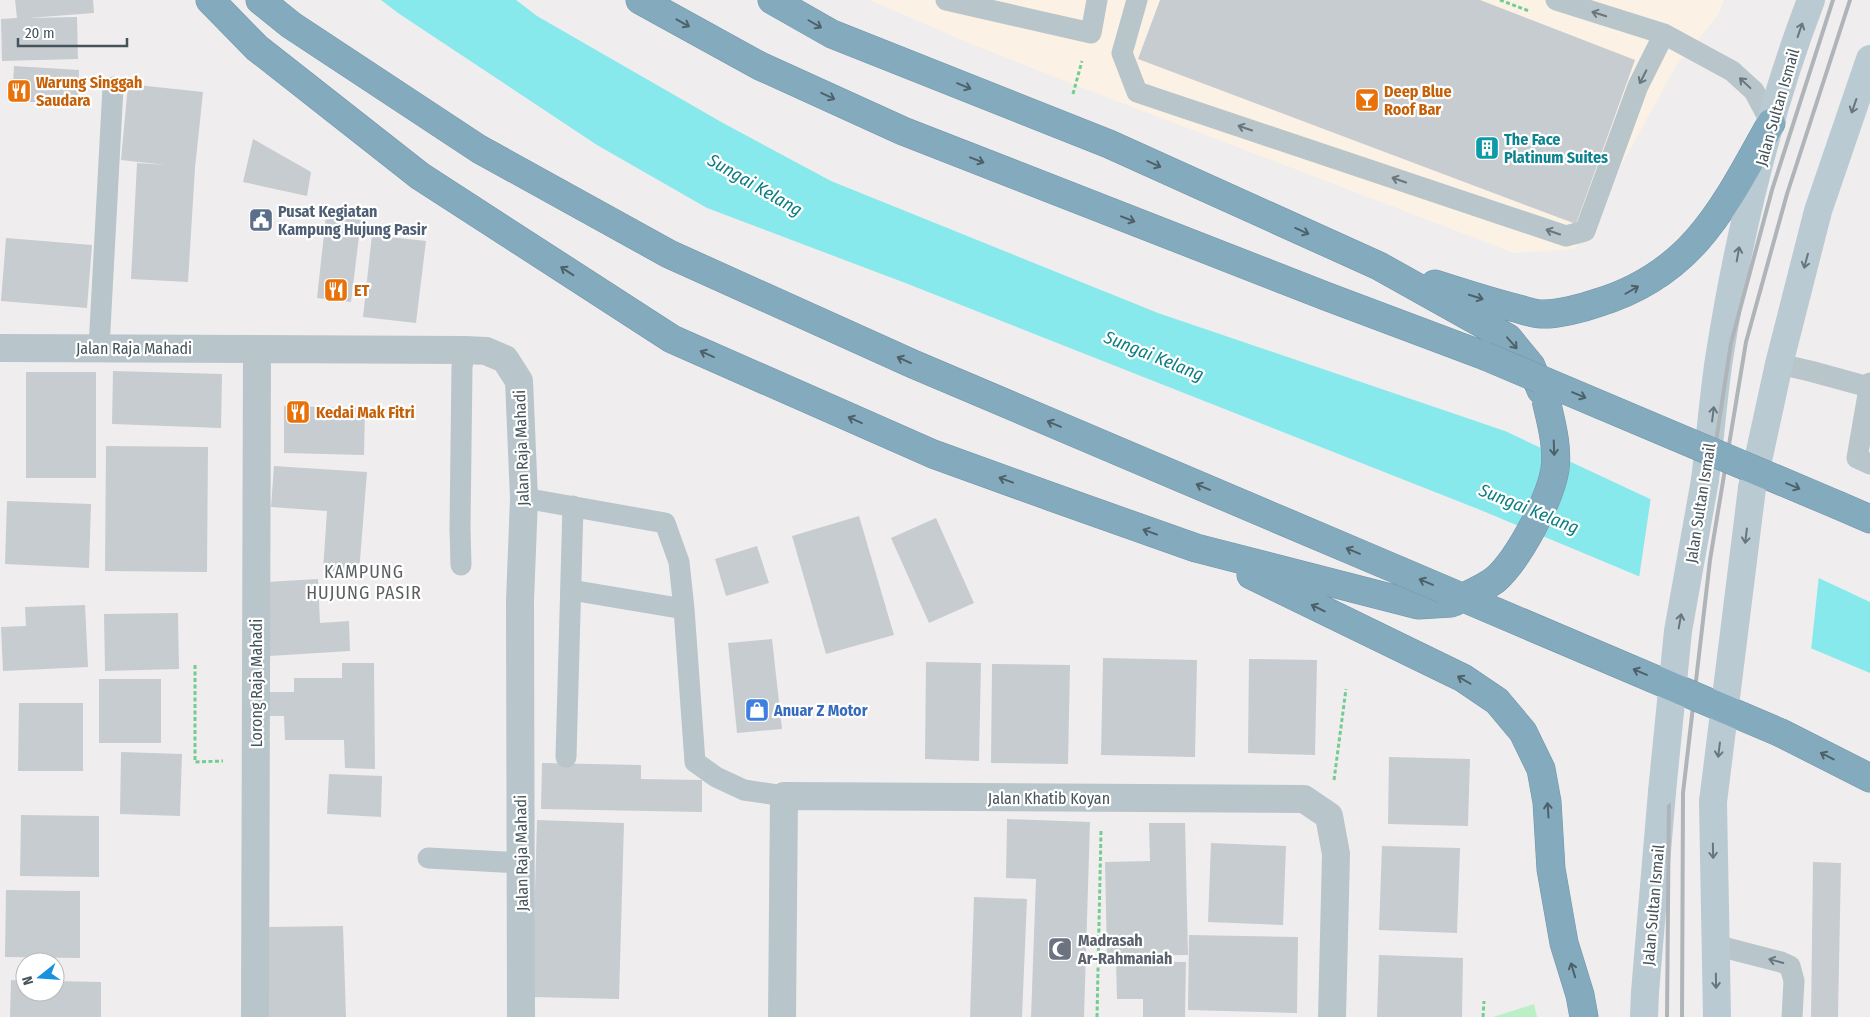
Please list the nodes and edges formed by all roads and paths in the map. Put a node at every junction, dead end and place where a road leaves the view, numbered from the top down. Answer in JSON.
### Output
{"nodes":[{"id":1,"x":210,"y":0,"type":"edge"},
{"id":2,"x":260,"y":0,"type":"edge"},
{"id":3,"x":640,"y":0,"type":"edge"},
{"id":4,"x":772,"y":0,"type":"edge"},
{"id":5,"x":946,"y":0,"type":"edge"},
{"id":6,"x":1097,"y":0,"type":"edge"},
{"id":7,"x":1137,"y":0,"type":"edge"},
{"id":8,"x":1556,"y":0,"type":"edge"},
{"id":9,"x":1811,"y":0,"type":"edge"},
{"id":10,"x":1664,"y":34,"type":"junction"},
{"id":11,"x":1870,"y":59,"type":"edge"},
{"id":12,"x":1079,"y":72,"type":"dead end"},
{"id":13,"x":113,"y":87,"type":"dead end"},
{"id":14,"x":1072,"y":99,"type":"dead end"},
{"id":15,"x":1771,"y":123,"type":"junction"},
{"id":16,"x":1379,"y":266,"type":"junction"},
{"id":17,"x":0,"y":348,"type":"edge"},
{"id":18,"x":99,"y":348,"type":"junction"},
{"id":19,"x":257,"y":349,"type":"junction"},
{"id":20,"x":465,"y":350,"type":"junction"},
{"id":21,"x":1779,"y":364,"type":"junction"},
{"id":22,"x":1869,"y":385,"type":"edge"},
{"id":23,"x":1870,"y":464,"type":"edge"},
{"id":24,"x":524,"y":498,"type":"junction"},
{"id":25,"x":573,"y":506,"type":"junction"},
{"id":26,"x":1870,"y":519,"type":"edge"},
{"id":27,"x":1196,"y":548,"type":"junction"},
{"id":28,"x":462,"y":565,"type":"dead end"},
{"id":29,"x":571,"y":590,"type":"junction"},
{"id":30,"x":684,"y":609,"type":"junction"},
{"id":31,"x":196,"y":665,"type":"dead end"},
{"id":32,"x":1346,"y":690,"type":"dead end"},
{"id":33,"x":566,"y":757,"type":"dead end"},
{"id":34,"x":256,"y":759,"type":"junction"},
{"id":35,"x":1870,"y":778,"type":"edge"},
{"id":36,"x":784,"y":796,"type":"junction"},
{"id":37,"x":1102,"y":798,"type":"junction"},
{"id":38,"x":1329,"y":816,"type":"junction"},
{"id":39,"x":428,"y":858,"type":"dead end"},
{"id":40,"x":522,"y":864,"type":"junction"},
{"id":41,"x":1715,"y":945,"type":"junction"},
{"id":42,"x":1484,"y":1001,"type":"dead end"},
{"id":43,"x":255,"y":1017,"type":"edge"},
{"id":44,"x":521,"y":1017,"type":"edge"},
{"id":45,"x":782,"y":1017,"type":"edge"},
{"id":46,"x":1097,"y":1017,"type":"edge"},
{"id":47,"x":1332,"y":1017,"type":"edge"},
{"id":48,"x":1483,"y":1017,"type":"edge"},
{"id":49,"x":1584,"y":1017,"type":"edge"},
{"id":50,"x":1644,"y":1017,"type":"edge"},
{"id":51,"x":1717,"y":1017,"type":"edge"},
{"id":52,"x":1792,"y":1017,"type":"edge"}],
"edges":[{"from":27,"to":1,"type":"highway","one_way":true},
{"from":35,"to":2,"type":"highway","one_way":true,"bridge":true},
{"from":3,"to":26,"type":"highway","one_way":true,"bridge":true},
{"from":4,"to":16,"type":"highway","one_way":true},
{"from":5,"to":6,"type":"lane"},
{"from":10,"to":7,"type":"lane","one_way":true},
{"from":10,"to":8,"type":"lane","one_way":true},
{"from":15,"to":9,"type":"main road","name":"Jalan Sultan Ismail","one_way":true},
{"from":15,"to":10,"type":"lane","one_way":true},
{"from":11,"to":21,"type":"main road","one_way":true},
{"from":12,"to":14,"type":"path"},
{"from":13,"to":18,"type":"lane"},
{"from":16,"to":15,"type":"highway","one_way":true},
{"from":50,"to":15,"type":"main road","name":"Jalan Sultan Ismail","one_way":true,"bridge":true},
{"from":16,"to":27,"type":"highway","one_way":true,"bridge":true},
{"from":17,"to":18,"type":"street","name":"Jalan Raja Mahadi"},
{"from":18,"to":19,"type":"street","name":"Jalan Raja Mahadi"},
{"from":19,"to":20,"type":"street","name":"Jalan Raja Mahadi"},
{"from":19,"to":34,"type":"street","name":"Lorong Raja Mahadi"},
{"from":20,"to":24,"type":"street","name":"Jalan Raja Mahadi"},
{"from":20,"to":28,"type":"lane"},
{"from":21,"to":22,"type":"lane"},
{"from":21,"to":41,"type":"main road","one_way":true,"bridge":true},
{"from":22,"to":23,"type":"lane"},
{"from":24,"to":25,"type":"lane"},
{"from":24,"to":40,"type":"street","name":"Jalan Raja Mahadi"},
{"from":25,"to":29,"type":"lane"},
{"from":25,"to":30,"type":"lane"},
{"from":49,"to":27,"type":"highway","one_way":true},
{"from":29,"to":30,"type":"lane"},
{"from":29,"to":33,"type":"lane"},
{"from":30,"to":36,"type":"lane"},
{"from":31,"to":34,"type":"path"},
{"from":32,"to":38,"type":"path"},
{"from":34,"to":43,"type":"street","name":"Lorong Raja Mahadi"},
{"from":36,"to":37,"type":"street","name":"Jalan Khatib Koyan"},
{"from":36,"to":45,"type":"street"},
{"from":37,"to":38,"type":"street","name":"Jalan Khatib Koyan"},
{"from":37,"to":46,"type":"path"},
{"from":38,"to":47,"type":"street"},
{"from":39,"to":40,"type":"lane"},
{"from":40,"to":44,"type":"street","name":"Jalan Raja Mahadi"},
{"from":41,"to":51,"type":"main road","one_way":true},
{"from":52,"to":41,"type":"lane","one_way":true},
{"from":42,"to":48,"type":"path"}]}
